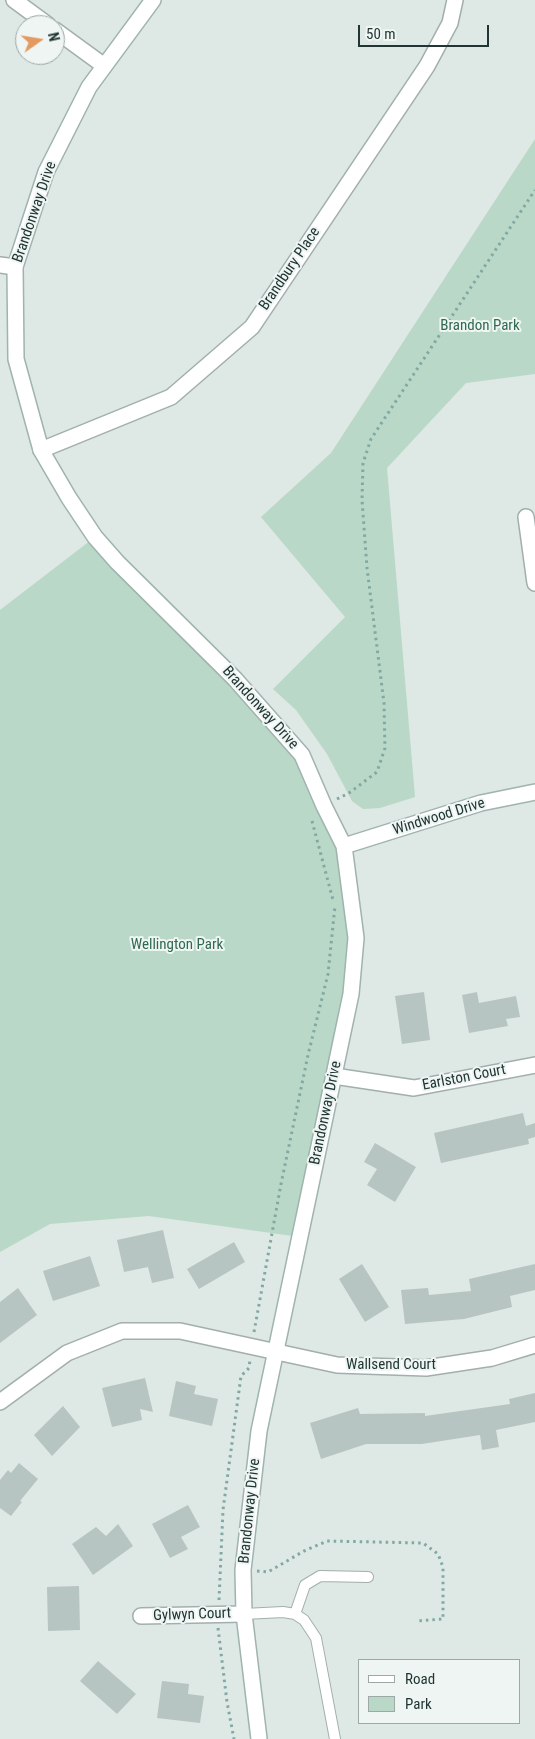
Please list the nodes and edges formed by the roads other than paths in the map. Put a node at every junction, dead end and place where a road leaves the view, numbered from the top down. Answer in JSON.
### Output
{"nodes":[{"id":1,"x":14,"y":0,"type":"edge"},
{"id":2,"x":153,"y":0,"type":"edge"},
{"id":3,"x":455,"y":0,"type":"edge"},
{"id":4,"x":34,"y":15,"type":"edge"},
{"id":5,"x":65,"y":37,"type":"edge"},
{"id":6,"x":103,"y":65,"type":"junction"},
{"id":7,"x":7,"y":266,"type":"edge"},
{"id":8,"x":41,"y":450,"type":"junction"},
{"id":9,"x":526,"y":517,"type":"dead end"},
{"id":10,"x":535,"y":583,"type":"edge"},
{"id":11,"x":535,"y":792,"type":"edge"},
{"id":12,"x":344,"y":846,"type":"junction"},
{"id":13,"x":535,"y":1065,"type":"edge"},
{"id":14,"x":334,"y":1076,"type":"junction"},
{"id":15,"x":535,"y":1345,"type":"edge"},
{"id":16,"x":275,"y":1353,"type":"junction"},
{"id":17,"x":0,"y":1402,"type":"edge"},
{"id":18,"x":368,"y":1577,"type":"dead end"},
{"id":19,"x":244,"y":1614,"type":"junction"},
{"id":20,"x":295,"y":1614,"type":"junction"},
{"id":21,"x":141,"y":1616,"type":"dead end"},
{"id":22,"x":259,"y":1739,"type":"edge"},
{"id":23,"x":335,"y":1739,"type":"edge"}],
"edges":[{"from":1,"to":4,"type":"street"},
{"from":2,"to":6,"type":"street","name":"Brandonway Drive"},
{"from":3,"to":8,"type":"street","name":"Brandbury Place"},
{"from":5,"to":6,"type":"street"},
{"from":6,"to":7,"type":"street","name":"Brandonway Drive"},
{"from":7,"to":8,"type":"street","name":"Brandonway Drive"},
{"from":8,"to":12,"type":"street","name":"Brandonway Drive"},
{"from":9,"to":10,"type":"street"},
{"from":11,"to":12,"type":"street","name":"Windwood Drive"},
{"from":12,"to":14,"type":"street","name":"Brandonway Drive"},
{"from":13,"to":14,"type":"street","name":"Earlston Court"},
{"from":14,"to":16,"type":"street","name":"Brandonway Drive"},
{"from":15,"to":16,"type":"street","name":"Wallsend Court"},
{"from":16,"to":17,"type":"street","name":"Wallsend Court"},
{"from":16,"to":19,"type":"street","name":"Brandonway Drive"},
{"from":18,"to":20,"type":"lane"},
{"from":19,"to":20,"type":"lane"},
{"from":19,"to":21,"type":"street","name":"Gylwyn Court"},
{"from":19,"to":22,"type":"street","name":"Brandonway Drive"},
{"from":20,"to":23,"type":"lane"}]}
